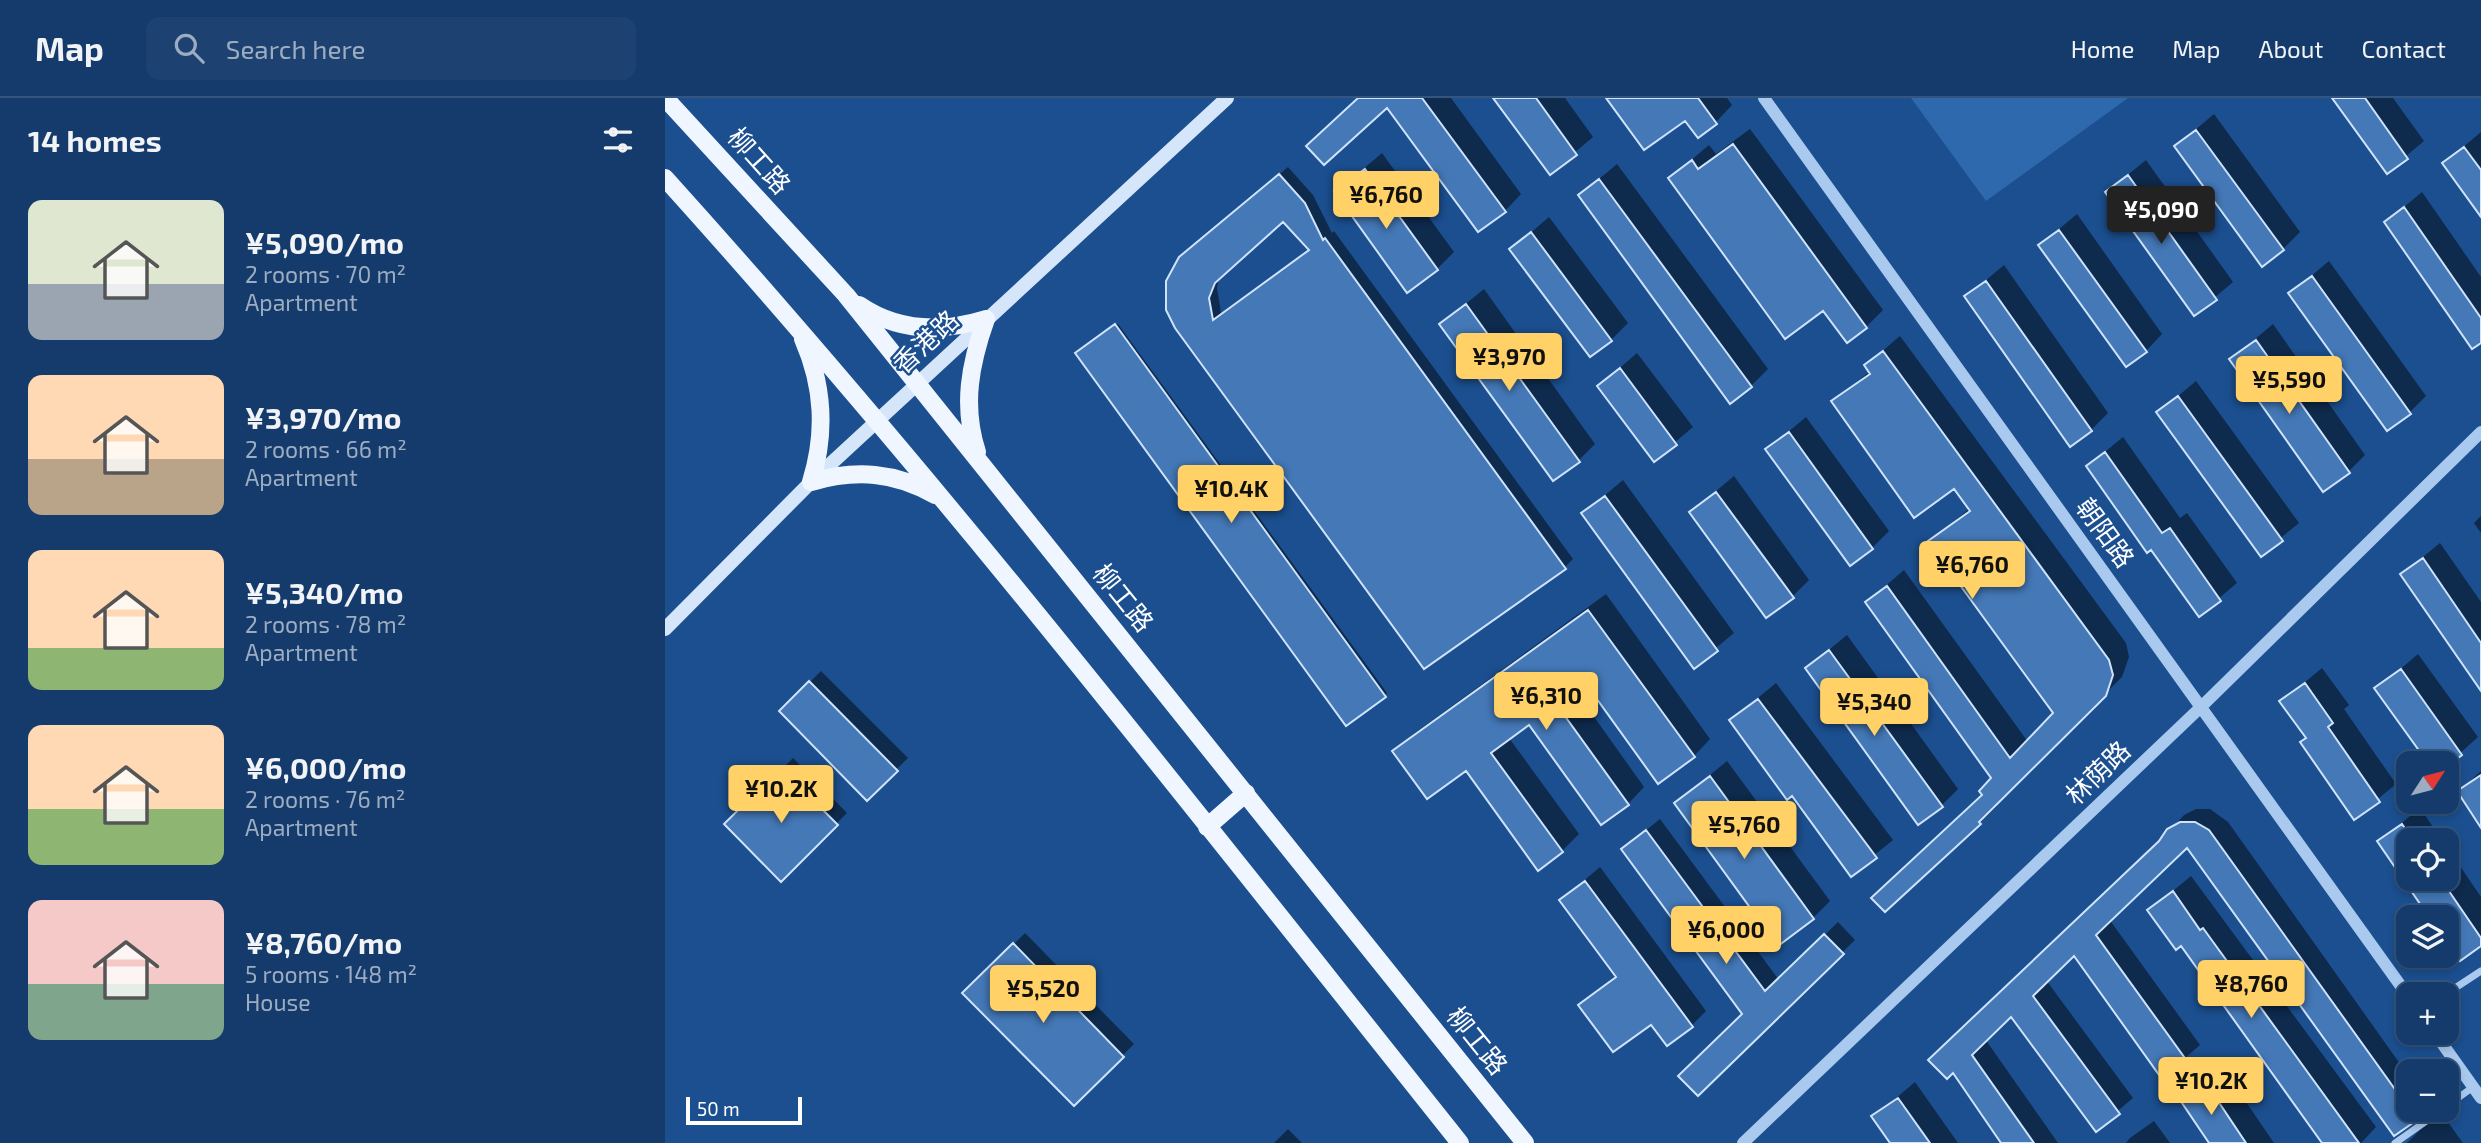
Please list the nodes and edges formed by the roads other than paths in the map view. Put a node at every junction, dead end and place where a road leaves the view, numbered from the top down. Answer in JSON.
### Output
{"nodes":[{"id":1,"x":665,"y":98,"type":"edge"},
{"id":2,"x":1227,"y":98,"type":"edge"},
{"id":3,"x":1764,"y":98,"type":"edge"},
{"id":4,"x":665,"y":178,"type":"edge"},
{"id":5,"x":846,"y":295,"type":"junction"},
{"id":6,"x":792,"y":319,"type":"junction"},
{"id":7,"x":986,"y":319,"type":"junction"},
{"id":8,"x":918,"y":383,"type":"junction"},
{"id":9,"x":878,"y":421,"type":"junction"},
{"id":10,"x":2481,"y":432,"type":"edge"},
{"id":11,"x":979,"y":460,"type":"junction"},
{"id":12,"x":811,"y":482,"type":"junction"},
{"id":13,"x":953,"y":509,"type":"junction"},
{"id":14,"x":665,"y":629,"type":"edge"},
{"id":15,"x":2202,"y":706,"type":"junction"},
{"id":16,"x":1246,"y":793,"type":"junction"},
{"id":17,"x":1207,"y":827,"type":"junction"},
{"id":18,"x":2481,"y":971,"type":"edge"},
{"id":19,"x":2398,"y":982,"type":"edge"},
{"id":20,"x":2459,"y":985,"type":"edge"},
{"id":21,"x":2443,"y":1045,"type":"edge"},
{"id":22,"x":2473,"y":1087,"type":"junction"},
{"id":23,"x":2459,"y":1097,"type":"edge"},
{"id":24,"x":2481,"y":1098,"type":"edge"},
{"id":25,"x":2425,"y":1122,"type":"edge"},
{"id":26,"x":1460,"y":1143,"type":"edge"},
{"id":27,"x":1525,"y":1143,"type":"edge"},
{"id":28,"x":1743,"y":1143,"type":"edge"},
{"id":29,"x":2395,"y":1143,"type":"edge"}],
"edges":[{"from":1,"to":5,"type":"main road","name":"柳工路"},
{"from":2,"to":7,"type":"main road","name":"香港路"},
{"from":3,"to":15,"type":"street","name":"朝阳路"},
{"from":4,"to":6,"type":"main road"},
{"from":5,"to":7,"type":"main road"},
{"from":5,"to":8,"type":"main road","name":"柳工路"},
{"from":6,"to":9,"type":"main road"},
{"from":6,"to":12,"type":"main road"},
{"from":7,"to":8,"type":"main road","name":"香港路"},
{"from":7,"to":11,"type":"main road"},
{"from":8,"to":9,"type":"main road","name":"香港路"},
{"from":8,"to":11,"type":"main road","name":"柳工路"},
{"from":9,"to":12,"type":"main road","name":"香港路"},
{"from":9,"to":13,"type":"main road"},
{"from":10,"to":15,"type":"street","name":"林荫路"},
{"from":11,"to":16,"type":"main road","name":"柳工路"},
{"from":12,"to":13,"type":"main road"},
{"from":12,"to":14,"type":"main road","name":"香港路"},
{"from":13,"to":17,"type":"main road"},
{"from":15,"to":19,"type":"street","name":"朝阳路"},
{"from":15,"to":28,"type":"street","name":"林荫路"},
{"from":16,"to":17,"type":"main road"},
{"from":16,"to":27,"type":"main road","name":"柳工路"},
{"from":17,"to":26,"type":"main road"},
{"from":18,"to":20,"type":"street"},
{"from":21,"to":22,"type":"street"},
{"from":22,"to":23,"type":"street"},
{"from":22,"to":24,"type":"street"},
{"from":25,"to":29,"type":"street"}]}
